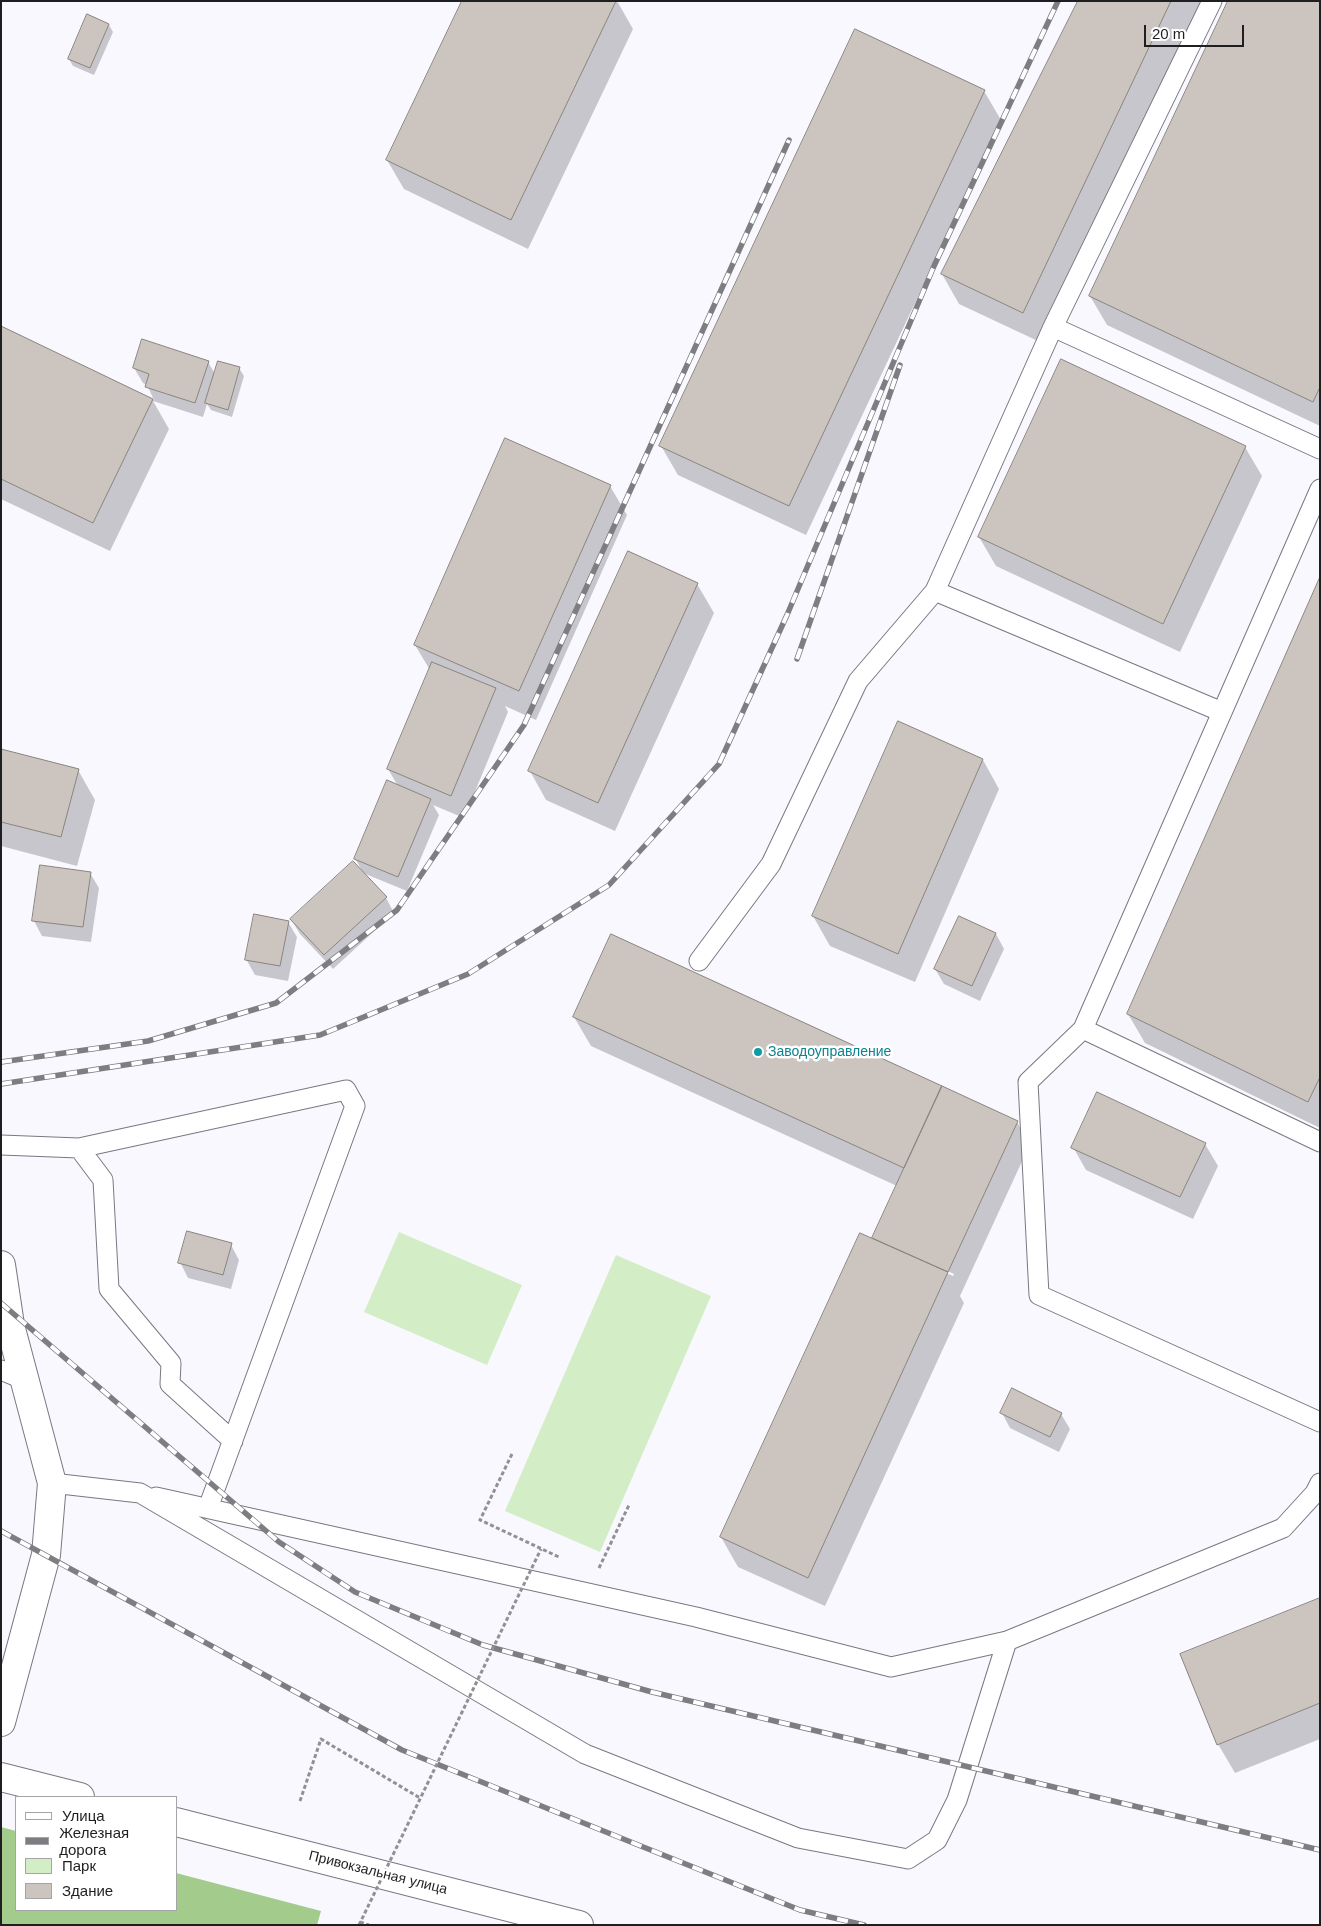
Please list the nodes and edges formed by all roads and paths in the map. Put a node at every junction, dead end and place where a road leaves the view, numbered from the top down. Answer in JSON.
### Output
{"nodes":[{"id":1,"x":1212,"y":1,"type":"edge"},
{"id":2,"x":1053,"y":327,"type":"junction"},
{"id":3,"x":1320,"y":450,"type":"edge"},
{"id":4,"x":1320,"y":489,"type":"edge"},
{"id":5,"x":935,"y":591,"type":"junction"},
{"id":6,"x":1222,"y":712,"type":"junction"},
{"id":7,"x":699,"y":961,"type":"dead end"},
{"id":8,"x":1083,"y":1029,"type":"junction"},
{"id":9,"x":1320,"y":1142,"type":"edge"},
{"id":10,"x":1,"y":1145,"type":"edge"},
{"id":11,"x":79,"y":1148,"type":"junction"},
{"id":12,"x":1,"y":1265,"type":"edge"},
{"id":13,"x":13,"y":1375,"type":"edge"},
{"id":14,"x":1320,"y":1422,"type":"edge"},
{"id":15,"x":233,"y":1441,"type":"junction"},
{"id":16,"x":512,"y":1454,"type":"dead end"},
{"id":17,"x":52,"y":1483,"type":"junction"},
{"id":18,"x":1320,"y":1483,"type":"edge"},
{"id":19,"x":140,"y":1494,"type":"junction"},
{"id":20,"x":629,"y":1505,"type":"dead end"},
{"id":21,"x":208,"y":1508,"type":"junction"},
{"id":22,"x":541,"y":1549,"type":"junction"},
{"id":23,"x":559,"y":1558,"type":"dead end"},
{"id":24,"x":595,"y":1575,"type":"dead end"},
{"id":25,"x":1007,"y":1641,"type":"junction"},
{"id":26,"x":1,"y":1722,"type":"edge"},
{"id":27,"x":1,"y":1777,"type":"edge"},
{"id":28,"x":76,"y":1796,"type":"edge"},
{"id":29,"x":420,"y":1798,"type":"junction"},
{"id":30,"x":300,"y":1801,"type":"dead end"},
{"id":31,"x":178,"y":1823,"type":"edge"},
{"id":32,"x":360,"y":1923,"type":"edge"},
{"id":33,"x":369,"y":1925,"type":"edge"},
{"id":34,"x":580,"y":1925,"type":"edge"}],
"edges":[{"from":1,"to":2,"type":"lane"},
{"from":2,"to":3,"type":"lane"},
{"from":2,"to":5,"type":"lane"},
{"from":4,"to":6,"type":"lane"},
{"from":5,"to":6,"type":"lane"},
{"from":5,"to":7,"type":"lane"},
{"from":6,"to":8,"type":"lane"},
{"from":8,"to":9,"type":"lane"},
{"from":8,"to":14,"type":"lane"},
{"from":10,"to":11,"type":"lane"},
{"from":11,"to":15,"type":"lane"},
{"from":11,"to":15,"type":"lane"},
{"from":12,"to":13,"type":"main road"},
{"from":13,"to":17,"type":"main road"},
{"from":15,"to":21,"type":"lane"},
{"from":16,"to":22,"type":"path"},
{"from":17,"to":19,"type":"lane"},
{"from":17,"to":26,"type":"main road"},
{"from":18,"to":25,"type":"lane"},
{"from":19,"to":21,"type":"lane"},
{"from":19,"to":25,"type":"lane"},
{"from":20,"to":24,"type":"path"},
{"from":21,"to":25,"type":"lane"},
{"from":22,"to":23,"type":"path"},
{"from":22,"to":29,"type":"path","bridge":true},
{"from":27,"to":28,"type":"main road"},
{"from":29,"to":30,"type":"path"},
{"from":29,"to":32,"type":"path","bridge":true},
{"from":31,"to":34,"type":"main road","name":"Привокзальная улица"},
{"from":32,"to":33,"type":"path"}]}
